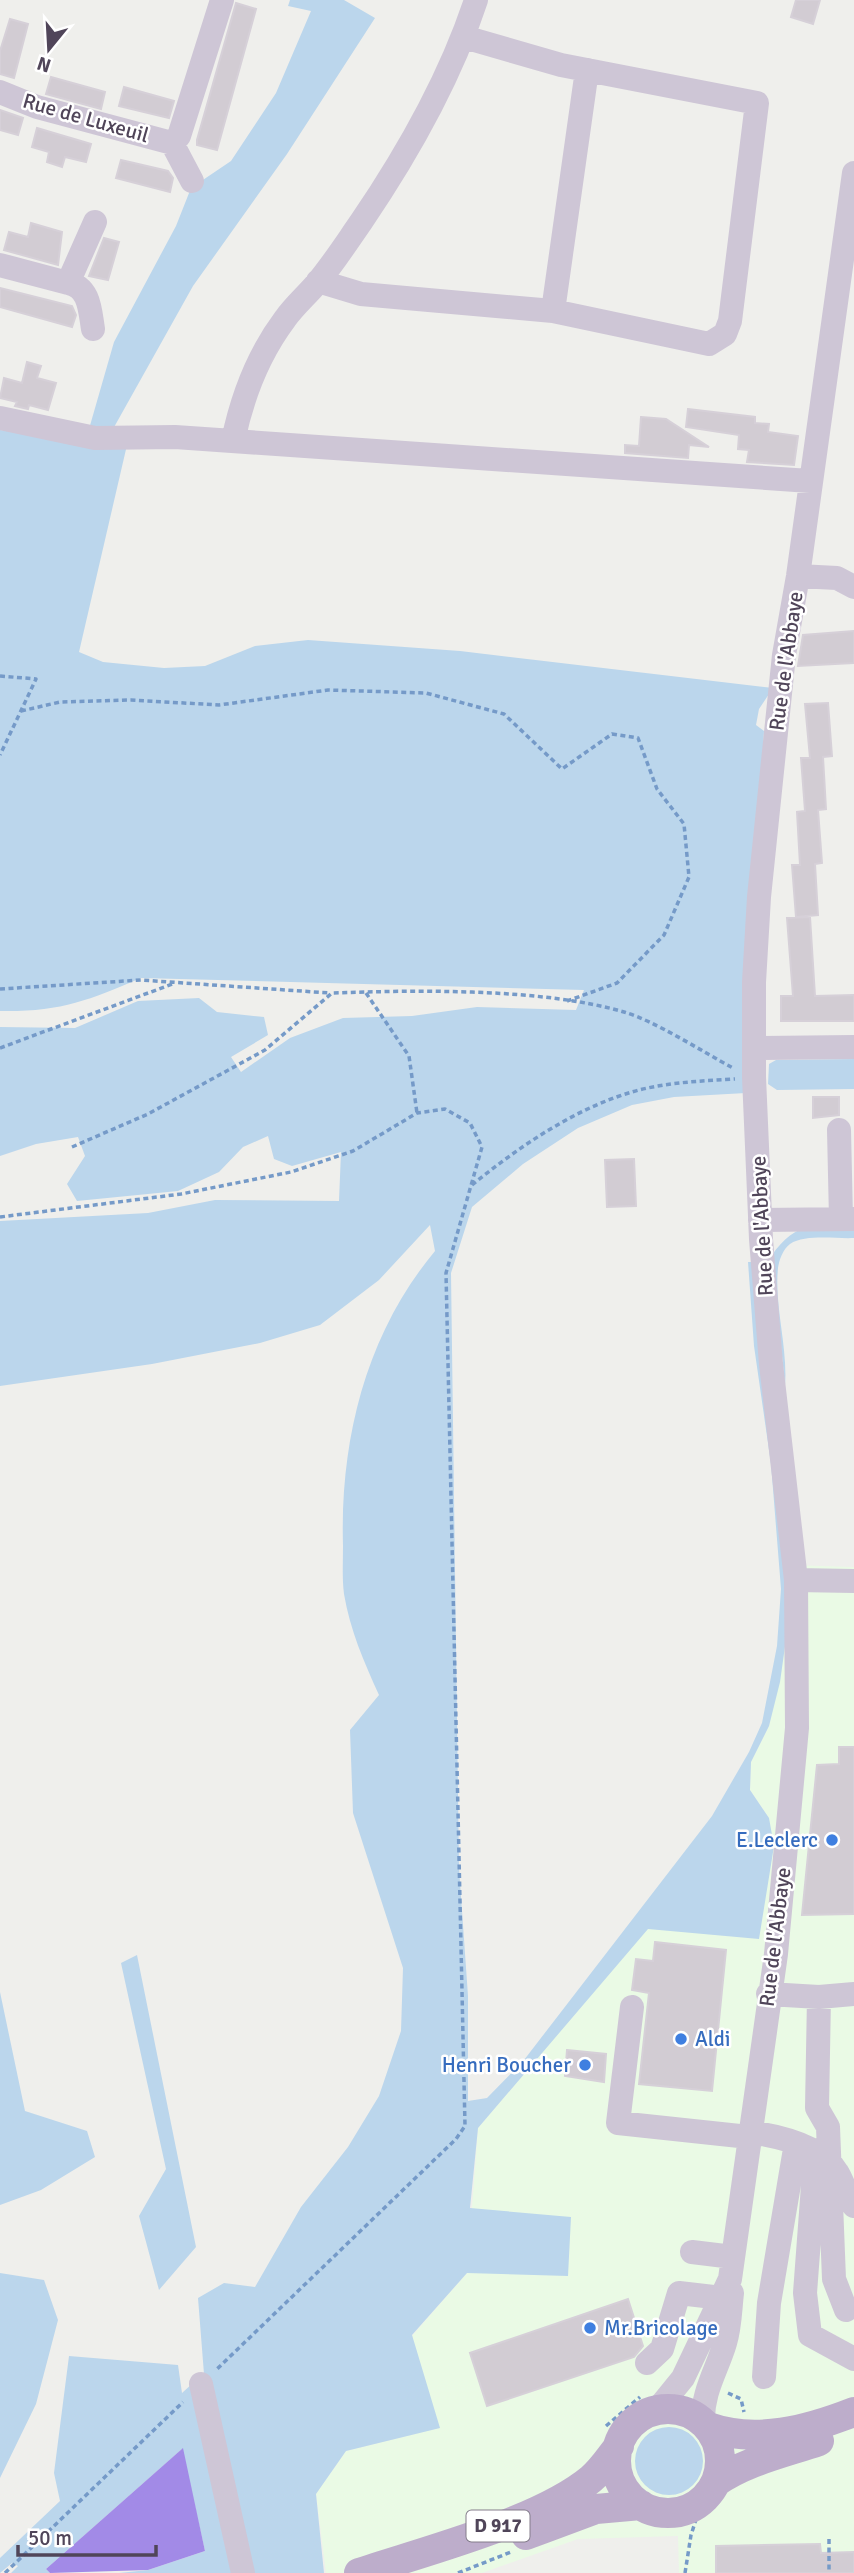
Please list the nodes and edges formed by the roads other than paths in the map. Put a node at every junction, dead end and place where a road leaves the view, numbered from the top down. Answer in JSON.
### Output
{"nodes":[{"id":1,"x":222,"y":0,"type":"edge"},
{"id":2,"x":476,"y":0,"type":"edge"},
{"id":3,"x":464,"y":37,"type":"junction"},
{"id":4,"x":587,"y":70,"type":"junction"},
{"id":5,"x":0,"y":92,"type":"edge"},
{"id":6,"x":172,"y":143,"type":"junction"},
{"id":7,"x":854,"y":173,"type":"edge"},
{"id":8,"x":192,"y":181,"type":"dead end"},
{"id":9,"x":94,"y":222,"type":"dead end"},
{"id":10,"x":0,"y":265,"type":"edge"},
{"id":11,"x":318,"y":281,"type":"junction"},
{"id":12,"x":68,"y":283,"type":"junction"},
{"id":13,"x":553,"y":311,"type":"junction"},
{"id":14,"x":93,"y":329,"type":"dead end"},
{"id":15,"x":0,"y":418,"type":"edge"},
{"id":16,"x":233,"y":441,"type":"junction"},
{"id":17,"x":810,"y":481,"type":"junction"},
{"id":18,"x":798,"y":576,"type":"junction"},
{"id":19,"x":848,"y":578,"type":"edge"},
{"id":20,"x":854,"y":1046,"type":"edge"},
{"id":21,"x":755,"y":1048,"type":"junction"},
{"id":22,"x":839,"y":1130,"type":"dead end"},
{"id":23,"x":848,"y":1219,"type":"edge"},
{"id":24,"x":760,"y":1220,"type":"junction"},
{"id":25,"x":796,"y":1580,"type":"junction"},
{"id":26,"x":854,"y":1580,"type":"edge"},
{"id":27,"x":768,"y":1994,"type":"junction"},
{"id":28,"x":854,"y":1994,"type":"edge"},
{"id":29,"x":819,"y":1997,"type":"junction"},
{"id":30,"x":632,"y":2007,"type":"dead end"},
{"id":31,"x":750,"y":2135,"type":"junction"},
{"id":32,"x":813,"y":2153,"type":"junction"},
{"id":33,"x":854,"y":2206,"type":"edge"},
{"id":34,"x":692,"y":2252,"type":"dead end"},
{"id":35,"x":728,"y":2278,"type":"junction"},
{"id":36,"x":846,"y":2310,"type":"dead end"},
{"id":37,"x":854,"y":2360,"type":"edge"},
{"id":38,"x":647,"y":2362,"type":"dead end"},
{"id":39,"x":764,"y":2377,"type":"dead end"},
{"id":40,"x":201,"y":2384,"type":"road end"},
{"id":41,"x":651,"y":2402,"type":"junction"},
{"id":42,"x":854,"y":2412,"type":"edge"},
{"id":43,"x":706,"y":2424,"type":"junction"},
{"id":44,"x":854,"y":2429,"type":"edge"},
{"id":45,"x":610,"y":2440,"type":"junction"},
{"id":46,"x":709,"y":2491,"type":"junction"},
{"id":47,"x":641,"y":2505,"type":"junction"},
{"id":48,"x":243,"y":2573,"type":"edge"},
{"id":49,"x":359,"y":2573,"type":"edge"},
{"id":50,"x":417,"y":2573,"type":"edge"}],
"edges":[{"from":1,"to":6,"type":"street"},
{"from":2,"to":3,"type":"street"},
{"from":3,"to":4,"type":"street"},
{"from":3,"to":11,"type":"street"},
{"from":4,"to":13,"type":"street"},
{"from":4,"to":13,"type":"street"},
{"from":5,"to":6,"type":"street","name":"Rue de Luxeuil"},
{"from":6,"to":8,"type":"street","name":"Rue de Luxeuil"},
{"from":7,"to":17,"type":"street","name":"Rue de l'Abbaye"},
{"from":9,"to":12,"type":"street"},
{"from":10,"to":12,"type":"street"},
{"from":11,"to":13,"type":"street"},
{"from":11,"to":16,"type":"street"},
{"from":12,"to":14,"type":"street"},
{"from":15,"to":16,"type":"street"},
{"from":16,"to":17,"type":"street"},
{"from":17,"to":18,"type":"street","name":"Rue de l'Abbaye"},
{"from":18,"to":19,"type":"street"},
{"from":18,"to":21,"type":"street","name":"Rue de l'Abbaye"},
{"from":20,"to":21,"type":"street"},
{"from":21,"to":24,"type":"street","name":"Rue de l'Abbaye"},
{"from":22,"to":23,"type":"street"},
{"from":23,"to":24,"type":"street"},
{"from":24,"to":25,"type":"street","name":"Rue de l'Abbaye"},
{"from":25,"to":26,"type":"street"},
{"from":25,"to":27,"type":"street","name":"Rue de l'Abbaye"},
{"from":27,"to":29,"type":"street"},
{"from":27,"to":31,"type":"street","name":"Rue de l'Abbaye"},
{"from":28,"to":29,"type":"street"},
{"from":29,"to":32,"type":"street"},
{"from":30,"to":31,"type":"street"},
{"from":31,"to":32,"type":"street"},
{"from":31,"to":35,"type":"street","name":"Rue de l'Abbaye"},
{"from":32,"to":33,"type":"street"},
{"from":32,"to":36,"type":"street"},
{"from":32,"to":37,"type":"street"},
{"from":32,"to":39,"type":"street"},
{"from":34,"to":35,"type":"street"},
{"from":35,"to":38,"type":"street"},
{"from":35,"to":41,"type":"street","name":"Rue de l'Abbaye"},
{"from":35,"to":43,"type":"street","name":"Rue de l'Abbaye"},
{"from":40,"to":48,"type":"street"},
{"from":41,"to":43,"type":"main road"},
{"from":41,"to":45,"type":"main road"},
{"from":42,"to":43,"type":"main road"},
{"from":43,"to":46,"type":"main road"},
{"from":44,"to":46,"type":"main road"},
{"from":45,"to":47,"type":"main road"},
{"from":45,"to":49,"type":"main road","number":"D 917"},
{"from":46,"to":47,"type":"main road"},
{"from":47,"to":50,"type":"main road","number":"D 917"}]}
